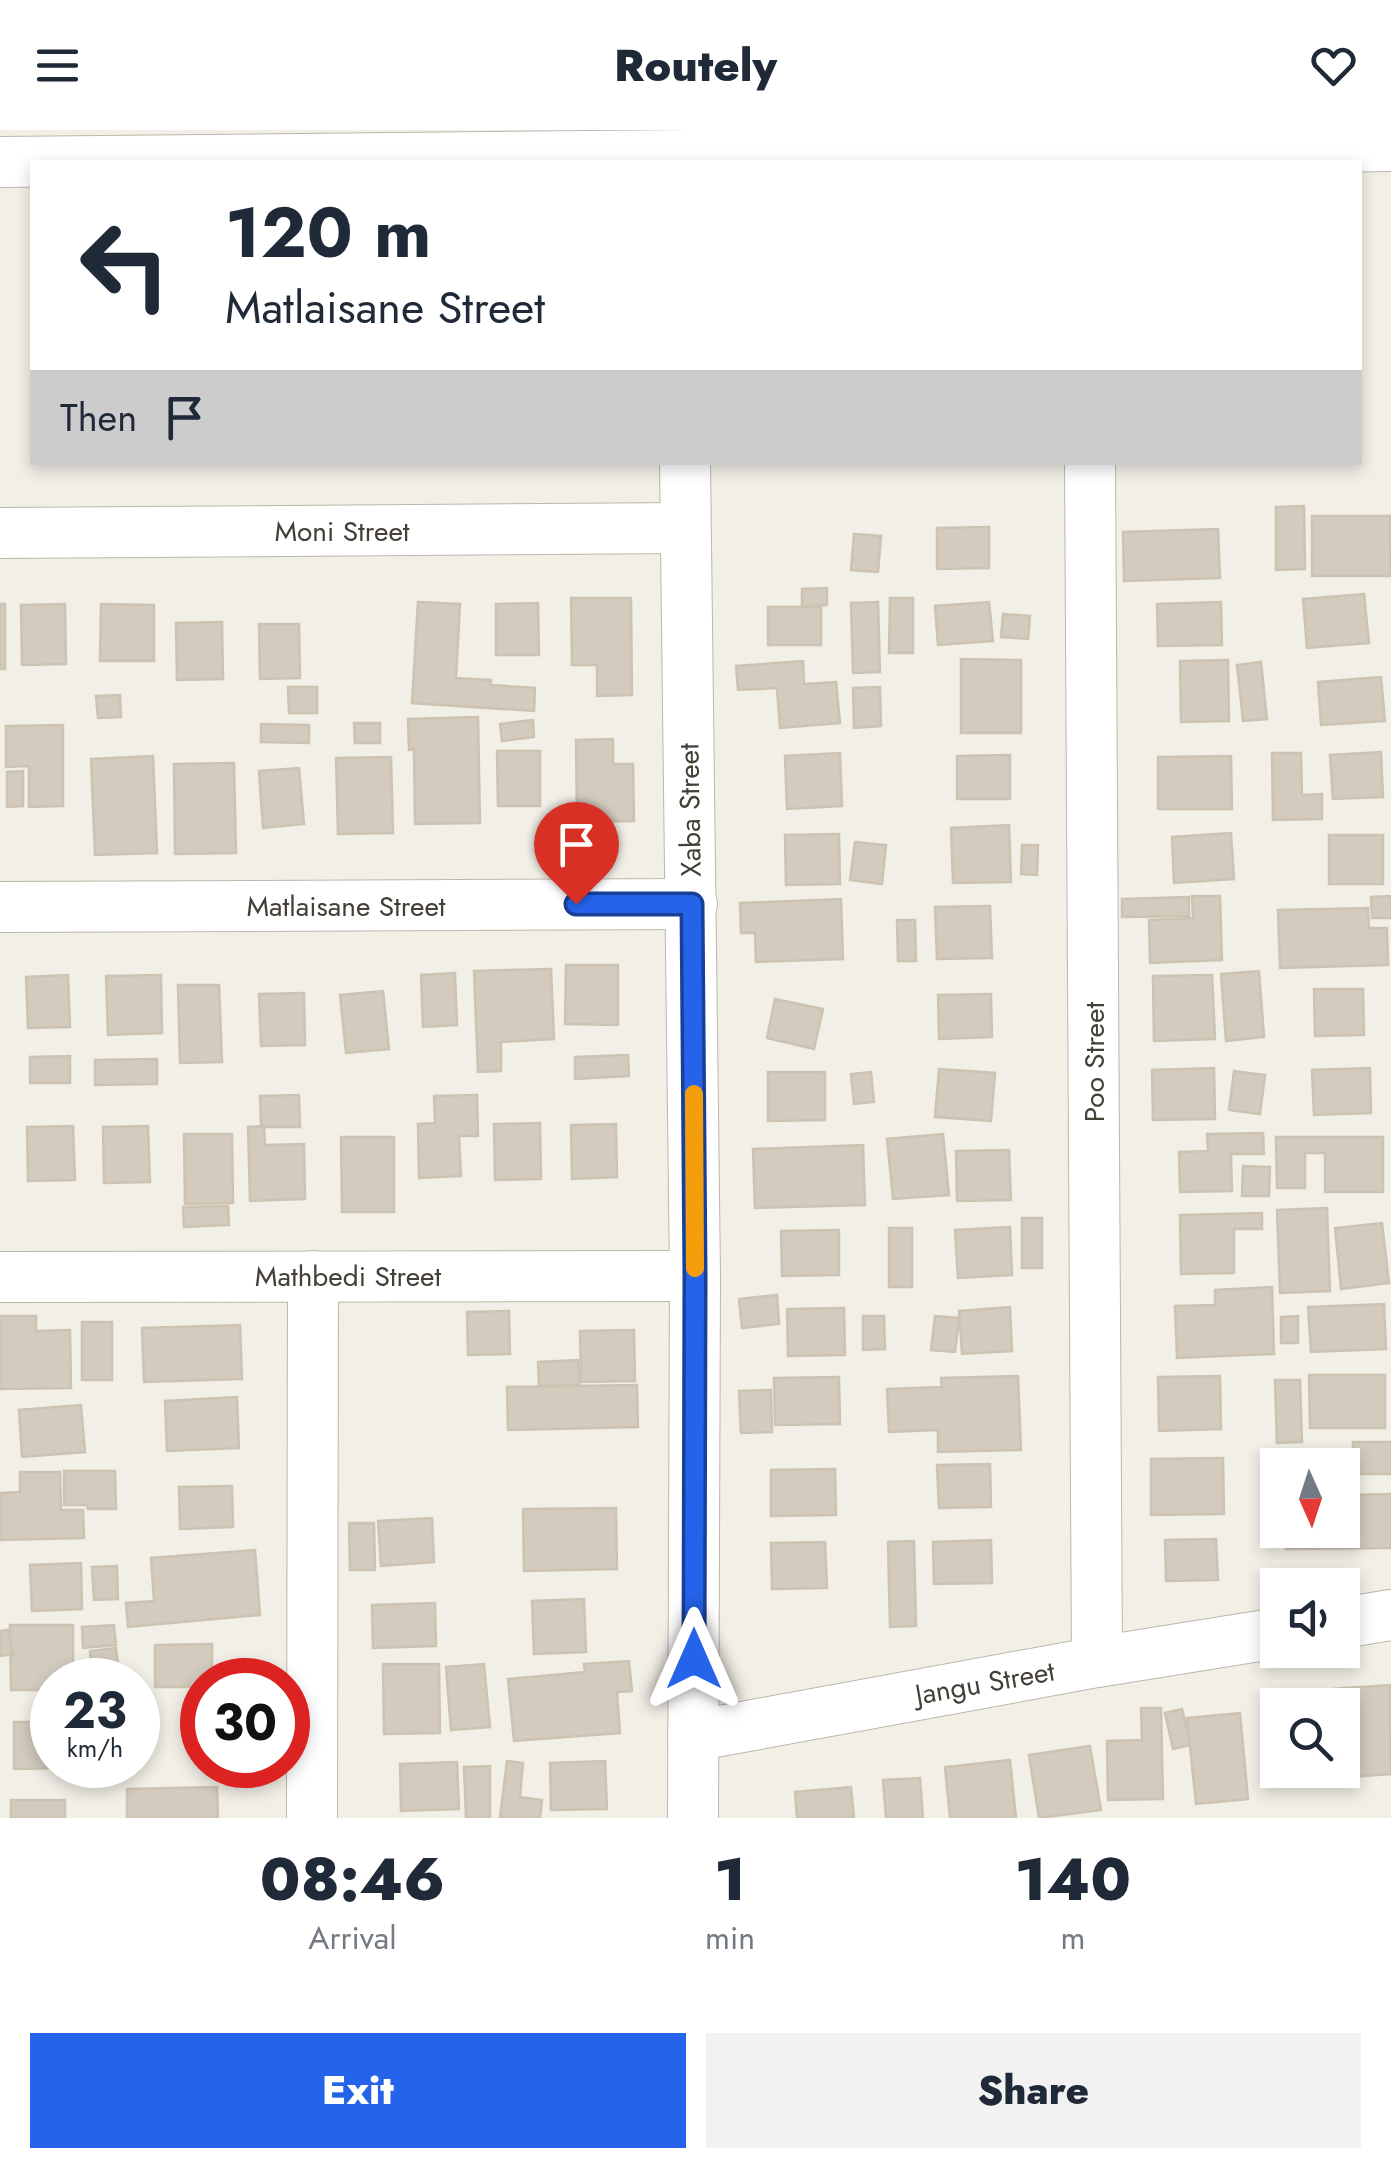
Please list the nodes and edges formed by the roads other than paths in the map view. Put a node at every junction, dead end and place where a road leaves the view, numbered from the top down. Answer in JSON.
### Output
{"nodes":[{"id":1,"x":738,"y":142,"type":"edge"},
{"id":2,"x":1391,"y":146,"type":"edge"},
{"id":3,"x":1088,"y":157,"type":"edge"},
{"id":4,"x":687,"y":158,"type":"edge"},
{"id":5,"x":344,"y":160,"type":"edge"},
{"id":6,"x":0,"y":162,"type":"edge"},
{"id":7,"x":30,"y":162,"type":"edge"},
{"id":8,"x":685,"y":465,"type":"edge"},
{"id":9,"x":1090,"y":465,"type":"edge"},
{"id":10,"x":684,"y":528,"type":"junction"},
{"id":11,"x":0,"y":533,"type":"edge"},
{"id":12,"x":692,"y":904,"type":"junction"},
{"id":13,"x":0,"y":908,"type":"edge"},
{"id":14,"x":313,"y":1276,"type":"junction"},
{"id":15,"x":695,"y":1276,"type":"junction"},
{"id":16,"x":0,"y":1277,"type":"edge"},
{"id":17,"x":1391,"y":1615,"type":"edge"},
{"id":18,"x":1360,"y":1620,"type":"edge"},
{"id":19,"x":1260,"y":1636,"type":"edge"},
{"id":20,"x":1097,"y":1662,"type":"junction"},
{"id":21,"x":693,"y":1736,"type":"junction"},
{"id":22,"x":312,"y":1818,"type":"edge"},
{"id":23,"x":693,"y":1818,"type":"edge"}],
"edges":[{"from":1,"to":3,"type":"street"},
{"from":1,"to":4,"type":"street"},
{"from":2,"to":3,"type":"street"},
{"from":4,"to":5,"type":"street"},
{"from":6,"to":7,"type":"street"},
{"from":8,"to":10,"type":"street","name":"Xaba Street"},
{"from":9,"to":20,"type":"street","name":"Poo Street"},
{"from":10,"to":11,"type":"street","name":"Moni Street"},
{"from":10,"to":12,"type":"street","name":"Xaba Street"},
{"from":12,"to":13,"type":"street","name":"Matlaisane Street"},
{"from":12,"to":15,"type":"street","name":"Xaba Street"},
{"from":14,"to":15,"type":"street","name":"Mathbedi Street"},
{"from":14,"to":16,"type":"street","name":"Mathbedi Street"},
{"from":14,"to":22,"type":"street"},
{"from":15,"to":21,"type":"street","name":"Xaba Street"},
{"from":17,"to":18,"type":"street"},
{"from":19,"to":20,"type":"street","name":"Jangu Street"},
{"from":20,"to":21,"type":"street","name":"Jangu Street"},
{"from":21,"to":23,"type":"street","name":"Xaba Street"}]}
